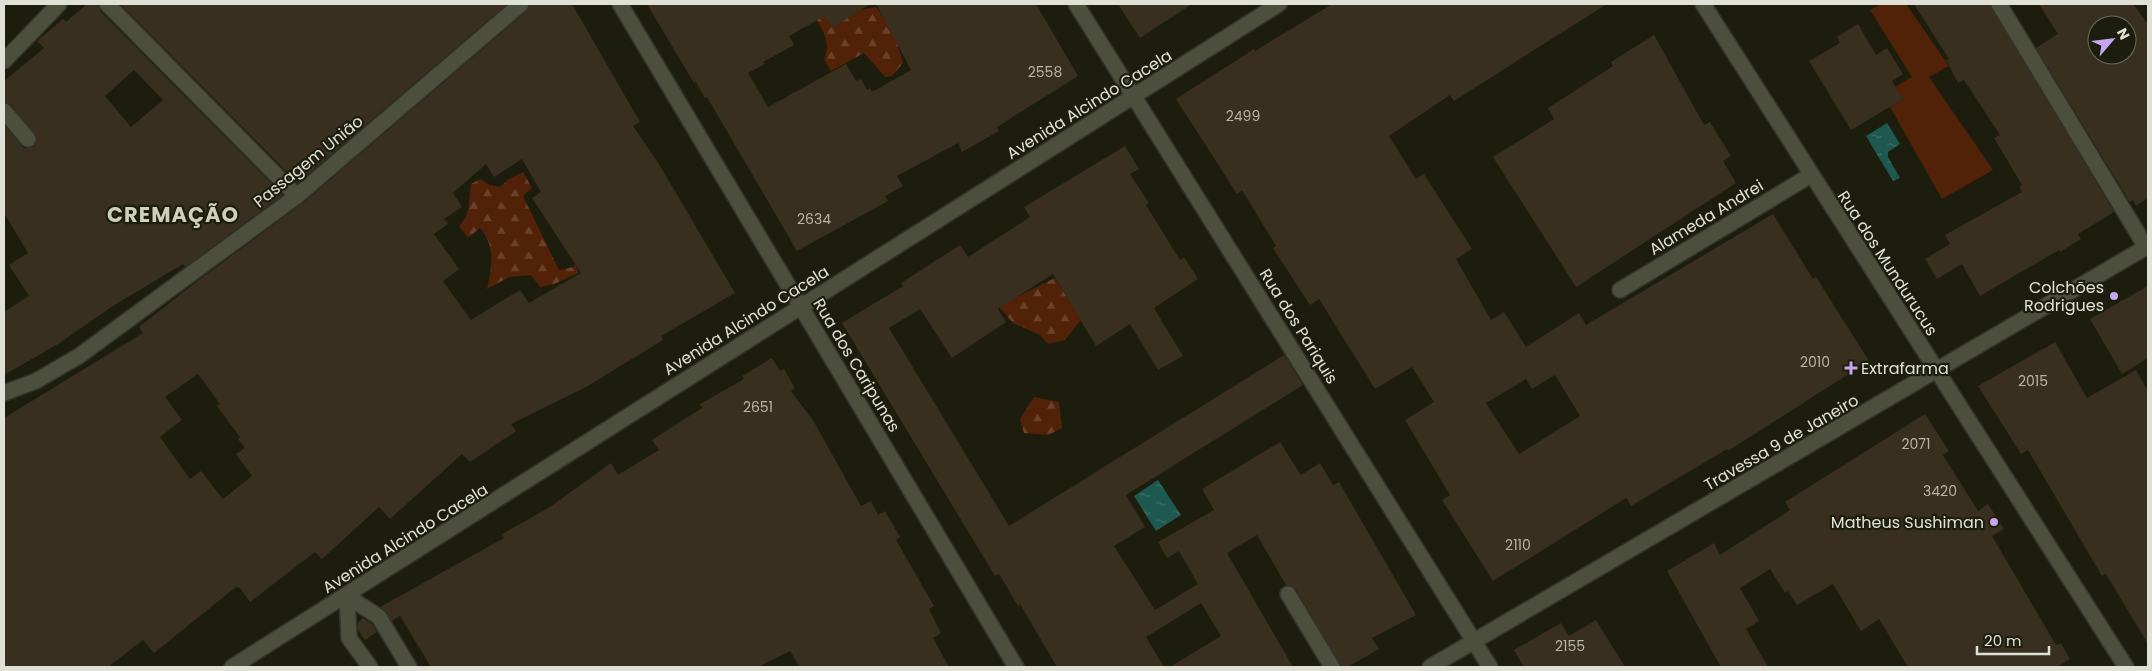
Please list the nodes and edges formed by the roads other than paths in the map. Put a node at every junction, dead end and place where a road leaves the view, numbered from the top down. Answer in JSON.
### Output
{"nodes":[{"id":1,"x":59,"y":4,"type":"edge"},
{"id":2,"x":107,"y":4,"type":"edge"},
{"id":3,"x":521,"y":4,"type":"edge"},
{"id":4,"x":620,"y":4,"type":"edge"},
{"id":5,"x":1076,"y":4,"type":"edge"},
{"id":6,"x":1280,"y":4,"type":"edge"},
{"id":7,"x":1703,"y":4,"type":"edge"},
{"id":8,"x":1999,"y":4,"type":"edge"},
{"id":9,"x":4,"y":61,"type":"edge"},
{"id":10,"x":1136,"y":96,"type":"junction"},
{"id":11,"x":4,"y":112,"type":"edge"},
{"id":12,"x":28,"y":139,"type":"dead end"},
{"id":13,"x":1811,"y":175,"type":"junction"},
{"id":14,"x":297,"y":196,"type":"junction"},
{"id":15,"x":2147,"y":247,"type":"edge"},
{"id":16,"x":1620,"y":290,"type":"dead end"},
{"id":17,"x":802,"y":306,"type":"junction"},
{"id":18,"x":1936,"y":371,"type":"junction"},
{"id":19,"x":4,"y":393,"type":"edge"},
{"id":20,"x":1288,"y":594,"type":"dead end"},
{"id":21,"x":347,"y":596,"type":"junction"},
{"id":22,"x":1473,"y":641,"type":"junction"},
{"id":23,"x":232,"y":667,"type":"edge"},
{"id":24,"x":370,"y":667,"type":"edge"},
{"id":25,"x":409,"y":667,"type":"edge"},
{"id":26,"x":1016,"y":667,"type":"edge"},
{"id":27,"x":1332,"y":667,"type":"edge"},
{"id":28,"x":1430,"y":667,"type":"edge"},
{"id":29,"x":1490,"y":667,"type":"edge"},
{"id":30,"x":2126,"y":667,"type":"edge"}],
"edges":[{"from":1,"to":9,"type":"street"},
{"from":2,"to":14,"type":"street"},
{"from":3,"to":14,"type":"street","name":"Passagem União"},
{"from":4,"to":17,"type":"street","name":"Rua dos Caripunas"},
{"from":5,"to":10,"type":"street","name":"Rua dos Pariquis"},
{"from":6,"to":10,"type":"street","name":"Avenida Alcindo Cacela"},
{"from":7,"to":13,"type":"street","name":"Rua dos Mundurucus"},
{"from":8,"to":15,"type":"street"},
{"from":10,"to":17,"type":"street","name":"Avenida Alcindo Cacela"},
{"from":10,"to":22,"type":"street","name":"Rua dos Pariquis"},
{"from":11,"to":12,"type":"street"},
{"from":13,"to":16,"type":"street","name":"Alameda Andrei"},
{"from":13,"to":18,"type":"street","name":"Rua dos Mundurucus"},
{"from":14,"to":19,"type":"street","name":"Passagem União"},
{"from":15,"to":18,"type":"street","name":"Travessa 9 de Janeiro"},
{"from":17,"to":21,"type":"street","name":"Avenida Alcindo Cacela"},
{"from":17,"to":26,"type":"street","name":"Rua dos Caripunas"},
{"from":18,"to":22,"type":"street","name":"Travessa 9 de Janeiro"},
{"from":18,"to":30,"type":"street","name":"Rua dos Mundurucus"},
{"from":20,"to":27,"type":"street"},
{"from":21,"to":23,"type":"street","name":"Avenida Alcindo Cacela"},
{"from":21,"to":24,"type":"street"},
{"from":21,"to":25,"type":"street"},
{"from":22,"to":28,"type":"street","name":"Travessa 9 de Janeiro"},
{"from":22,"to":29,"type":"street","name":"Rua dos Pariquis"}]}
